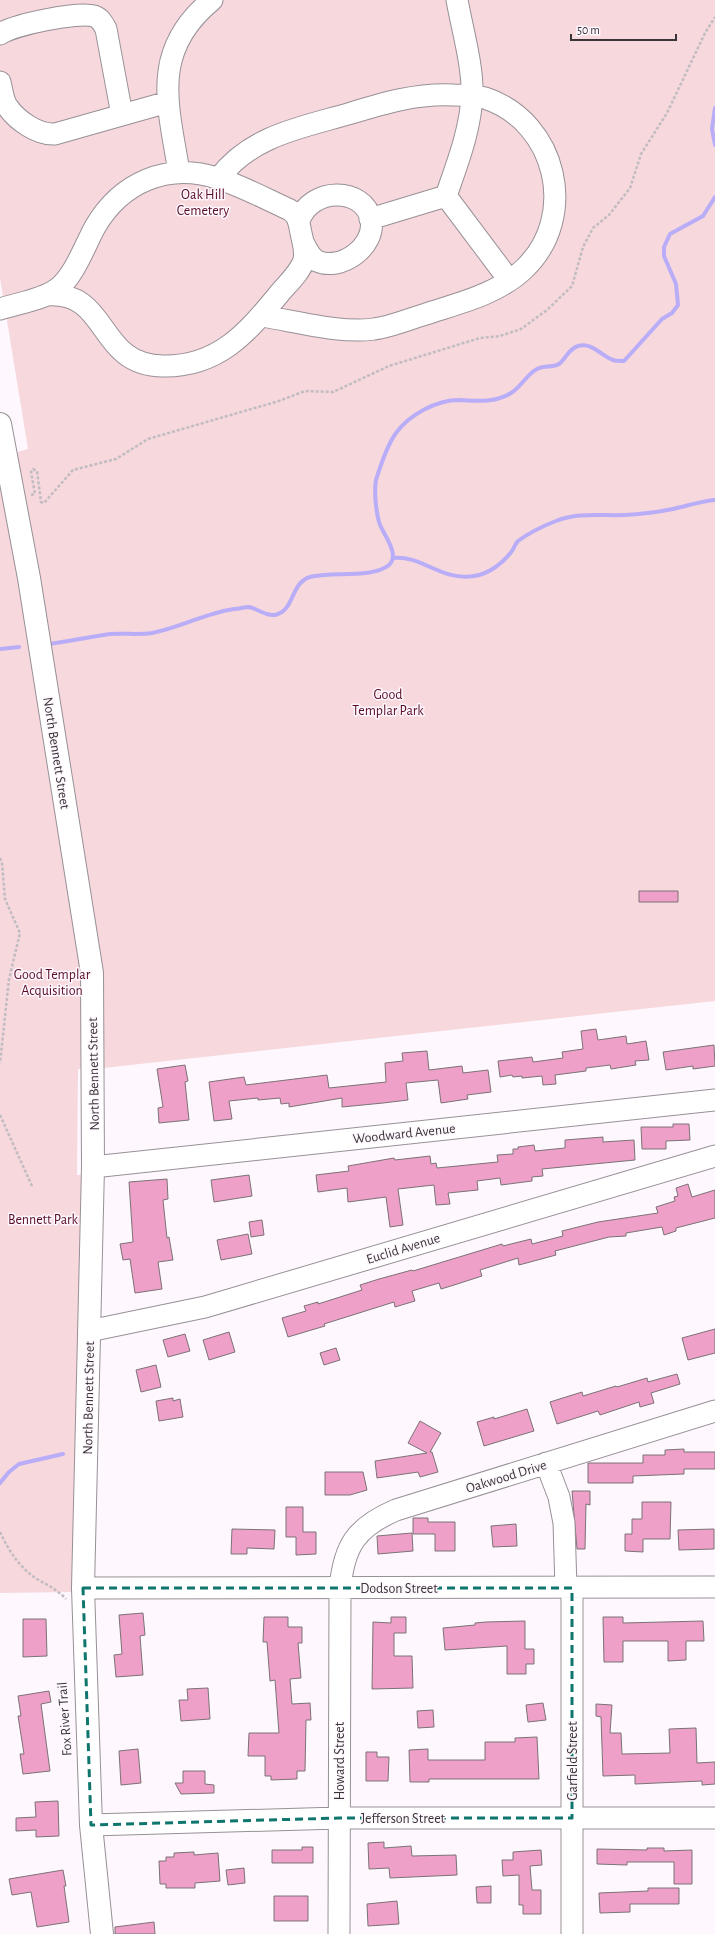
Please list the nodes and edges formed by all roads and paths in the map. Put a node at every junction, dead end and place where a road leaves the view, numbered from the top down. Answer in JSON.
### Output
{"nodes":[{"id":1,"x":212,"y":0,"type":"edge"},
{"id":2,"x":457,"y":0,"type":"edge"},
{"id":3,"x":0,"y":34,"type":"edge"},
{"id":4,"x":0,"y":82,"type":"edge"},
{"id":5,"x":472,"y":95,"type":"junction"},
{"id":6,"x":168,"y":102,"type":"junction"},
{"id":7,"x":122,"y":115,"type":"junction"},
{"id":8,"x":179,"y":172,"type":"junction"},
{"id":9,"x":219,"y":178,"type":"junction"},
{"id":10,"x":446,"y":196,"type":"junction"},
{"id":11,"x":370,"y":219,"type":"junction"},
{"id":12,"x":299,"y":221,"type":"junction"},
{"id":13,"x":304,"y":244,"type":"junction"},
{"id":14,"x":509,"y":280,"type":"junction"},
{"id":15,"x":46,"y":295,"type":"junction"},
{"id":16,"x":0,"y":309,"type":"edge"},
{"id":17,"x":262,"y":316,"type":"junction"},
{"id":18,"x":0,"y":424,"type":"edge"},
{"id":19,"x":73,"y":470,"type":"dead end"},
{"id":20,"x":35,"y":494,"type":"dead end"},
{"id":21,"x":0,"y":858,"type":"edge"},
{"id":22,"x":0,"y":1063,"type":"edge"},
{"id":23,"x":715,"y":1100,"type":"edge"},
{"id":24,"x":0,"y":1115,"type":"edge"},
{"id":25,"x":715,"y":1156,"type":"edge"},
{"id":26,"x":94,"y":1167,"type":"junction"},
{"id":27,"x":32,"y":1186,"type":"dead end"},
{"id":28,"x":89,"y":1330,"type":"junction"},
{"id":29,"x":715,"y":1411,"type":"edge"},
{"id":30,"x":546,"y":1463,"type":"junction"},
{"id":31,"x":0,"y":1532,"type":"edge"},
{"id":32,"x":715,"y":1587,"type":"edge"},
{"id":33,"x":340,"y":1588,"type":"junction"},
{"id":34,"x":569,"y":1588,"type":"junction"},
{"id":35,"x":75,"y":1594,"type":"junction"},
{"id":36,"x":338,"y":1818,"type":"junction"},
{"id":37,"x":572,"y":1818,"type":"junction"},
{"id":38,"x":715,"y":1818,"type":"edge"},
{"id":39,"x":91,"y":1825,"type":"junction"},
{"id":40,"x":102,"y":1934,"type":"edge"},
{"id":41,"x":339,"y":1934,"type":"edge"},
{"id":42,"x":572,"y":1934,"type":"edge"}],
"edges":[{"from":1,"to":6,"type":"street"},
{"from":2,"to":5,"type":"street"},
{"from":3,"to":7,"type":"street"},
{"from":4,"to":7,"type":"street"},
{"from":5,"to":9,"type":"street"},
{"from":5,"to":10,"type":"street"},
{"from":5,"to":14,"type":"street"},
{"from":6,"to":7,"type":"street"},
{"from":6,"to":8,"type":"street"},
{"from":8,"to":9,"type":"street"},
{"from":8,"to":15,"type":"street"},
{"from":9,"to":12,"type":"street"},
{"from":10,"to":11,"type":"street"},
{"from":10,"to":14,"type":"street"},
{"from":11,"to":12,"type":"street"},
{"from":11,"to":13,"type":"street"},
{"from":12,"to":13,"type":"street"},
{"from":13,"to":17,"type":"street"},
{"from":14,"to":17,"type":"street"},
{"from":15,"to":16,"type":"street"},
{"from":15,"to":17,"type":"street"},
{"from":18,"to":26,"type":"main road","name":"North Bennett Street"},
{"from":19,"to":20,"type":"path"},
{"from":21,"to":22,"type":"path"},
{"from":23,"to":26,"type":"street","name":"Woodward Avenue"},
{"from":24,"to":27,"type":"path"},
{"from":25,"to":28,"type":"street","name":"Euclid Avenue"},
{"from":26,"to":28,"type":"main road","name":"North Bennett Street"},
{"from":28,"to":35,"type":"main road","name":"North Bennett Street"},
{"from":29,"to":30,"type":"street","name":"Oakwood Drive"},
{"from":30,"to":33,"type":"street","name":"Oakwood Drive"},
{"from":30,"to":34,"type":"street","name":"Garfield Street"},
{"from":31,"to":35,"type":"path"},
{"from":32,"to":34,"type":"street","name":"Dodson Street"},
{"from":33,"to":34,"type":"street","name":"Dodson Street"},
{"from":33,"to":35,"type":"street","name":"Dodson Street"},
{"from":33,"to":36,"type":"street","name":"Howard Street"},
{"from":34,"to":37,"type":"street","name":"Garfield Street"},
{"from":35,"to":39,"type":"main road","name":"North Bennett Street"},
{"from":36,"to":37,"type":"street","name":"Jefferson Street"},
{"from":36,"to":39,"type":"street","name":"Jefferson Street"},
{"from":36,"to":41,"type":"street","name":"Howard Street"},
{"from":37,"to":38,"type":"street","name":"Jefferson Street"},
{"from":37,"to":42,"type":"street","name":"Garfield Street"},
{"from":39,"to":40,"type":"main road","name":"North Bennett Street"}]}
